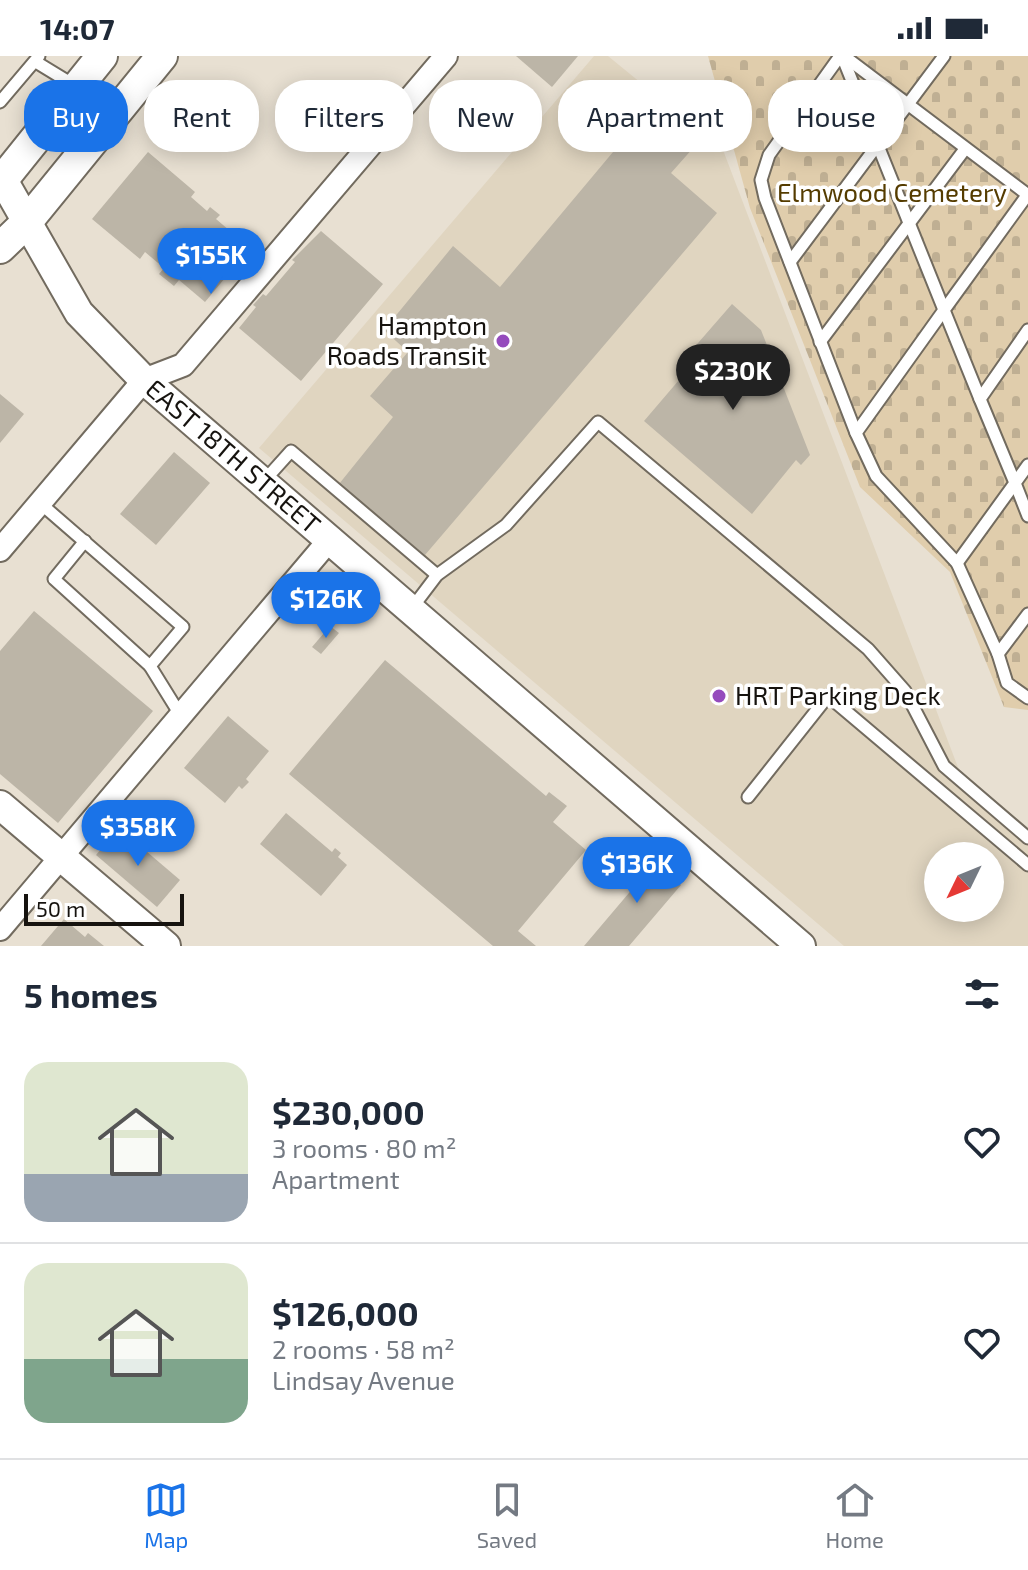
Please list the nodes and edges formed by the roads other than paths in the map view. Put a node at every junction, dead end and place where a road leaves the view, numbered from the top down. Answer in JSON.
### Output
{"nodes":[{"id":1,"x":102,"y":56,"type":"edge"},
{"id":2,"x":162,"y":56,"type":"edge"},
{"id":3,"x":446,"y":56,"type":"edge"},
{"id":4,"x":842,"y":56,"type":"edge"},
{"id":5,"x":944,"y":56,"type":"edge"},
{"id":6,"x":38,"y":59,"type":"edge"},
{"id":7,"x":68,"y":80,"type":"edge"},
{"id":8,"x":83,"y":80,"type":"edge"},
{"id":9,"x":852,"y":80,"type":"edge"},
{"id":10,"x":0,"y":102,"type":"edge"},
{"id":11,"x":907,"y":106,"type":"junction"},
{"id":12,"x":904,"y":110,"type":"edge"},
{"id":13,"x":965,"y":149,"type":"junction"},
{"id":14,"x":24,"y":152,"type":"edge"},
{"id":15,"x":873,"y":152,"type":"edge"},
{"id":16,"x":881,"y":152,"type":"edge"},
{"id":17,"x":1,"y":179,"type":"edge"},
{"id":18,"x":1028,"y":195,"type":"edge"},
{"id":19,"x":26,"y":223,"type":"junction"},
{"id":20,"x":909,"y":223,"type":"junction"},
{"id":21,"x":0,"y":248,"type":"edge"},
{"id":22,"x":790,"y":262,"type":"junction"},
{"id":23,"x":944,"y":310,"type":"junction"},
{"id":24,"x":1028,"y":330,"type":"edge"},
{"id":25,"x":820,"y":342,"type":"junction"},
{"id":26,"x":144,"y":380,"type":"junction"},
{"id":27,"x":980,"y":399,"type":"junction"},
{"id":28,"x":856,"y":433,"type":"junction"},
{"id":29,"x":1028,"y":465,"type":"edge"},
{"id":30,"x":264,"y":481,"type":"junction"},
{"id":31,"x":1015,"y":483,"type":"junction"},
{"id":32,"x":40,"y":503,"type":"junction"},
{"id":33,"x":1028,"y":516,"type":"edge"},
{"id":34,"x":331,"y":538,"type":"junction"},
{"id":35,"x":85,"y":541,"type":"junction"},
{"id":36,"x":0,"y":550,"type":"edge"},
{"id":37,"x":957,"y":563,"type":"junction"},
{"id":38,"x":437,"y":575,"type":"junction"},
{"id":39,"x":412,"y":608,"type":"junction"},
{"id":40,"x":1028,"y":614,"type":"edge"},
{"id":41,"x":998,"y":654,"type":"junction"},
{"id":42,"x":150,"y":666,"type":"junction"},
{"id":43,"x":1028,"y":698,"type":"edge"},
{"id":44,"x":181,"y":717,"type":"junction"},
{"id":45,"x":748,"y":797,"type":"dead end"},
{"id":46,"x":0,"y":805,"type":"edge"},
{"id":47,"x":1028,"y":838,"type":"edge"},
{"id":48,"x":61,"y":857,"type":"junction"},
{"id":49,"x":1028,"y":865,"type":"edge"},
{"id":50,"x":0,"y":929,"type":"edge"},
{"id":51,"x":166,"y":946,"type":"edge"},
{"id":52,"x":801,"y":946,"type":"edge"}],
"edges":[{"from":1,"to":8,"type":"main road"},
{"from":2,"to":19,"type":"main road"},
{"from":3,"to":26,"type":"street"},
{"from":4,"to":9,"type":"lane"},
{"from":4,"to":11,"type":"lane"},
{"from":4,"to":22,"type":"lane"},
{"from":5,"to":11,"type":"lane"},
{"from":6,"to":7,"type":"lane"},
{"from":6,"to":10,"type":"lane"},
{"from":11,"to":12,"type":"lane"},
{"from":11,"to":13,"type":"lane"},
{"from":13,"to":18,"type":"lane"},
{"from":13,"to":20,"type":"lane"},
{"from":14,"to":17,"type":"main road"},
{"from":15,"to":22,"type":"lane"},
{"from":16,"to":20,"type":"lane"},
{"from":17,"to":19,"type":"street","name":"EAST 18TH STREET"},
{"from":18,"to":23,"type":"lane"},
{"from":19,"to":21,"type":"main road"},
{"from":19,"to":26,"type":"street","name":"EAST 18TH STREET"},
{"from":20,"to":23,"type":"lane"},
{"from":20,"to":25,"type":"lane"},
{"from":22,"to":25,"type":"lane"},
{"from":23,"to":27,"type":"lane"},
{"from":23,"to":28,"type":"lane"},
{"from":24,"to":27,"type":"lane"},
{"from":25,"to":28,"type":"lane"},
{"from":26,"to":30,"type":"street","name":"EAST 18TH STREET"},
{"from":26,"to":32,"type":"street"},
{"from":27,"to":31,"type":"lane"},
{"from":28,"to":37,"type":"lane"},
{"from":29,"to":31,"type":"lane"},
{"from":30,"to":34,"type":"street","name":"EAST 18TH STREET"},
{"from":30,"to":38,"type":"lane"},
{"from":31,"to":33,"type":"lane"},
{"from":31,"to":37,"type":"lane"},
{"from":32,"to":35,"type":"lane"},
{"from":32,"to":36,"type":"street"},
{"from":34,"to":39,"type":"street","name":"EAST 18TH STREET"},
{"from":34,"to":44,"type":"street"},
{"from":35,"to":42,"type":"lane"},
{"from":35,"to":42,"type":"lane"},
{"from":37,"to":41,"type":"lane"},
{"from":38,"to":39,"type":"lane"},
{"from":38,"to":47,"type":"lane"},
{"from":39,"to":52,"type":"street","name":"EAST 18TH STREET"},
{"from":40,"to":41,"type":"lane"},
{"from":41,"to":43,"type":"lane"},
{"from":42,"to":44,"type":"lane"},
{"from":44,"to":48,"type":"street"},
{"from":45,"to":49,"type":"lane"},
{"from":46,"to":48,"type":"street"},
{"from":48,"to":50,"type":"street"},
{"from":48,"to":51,"type":"street"}]}
